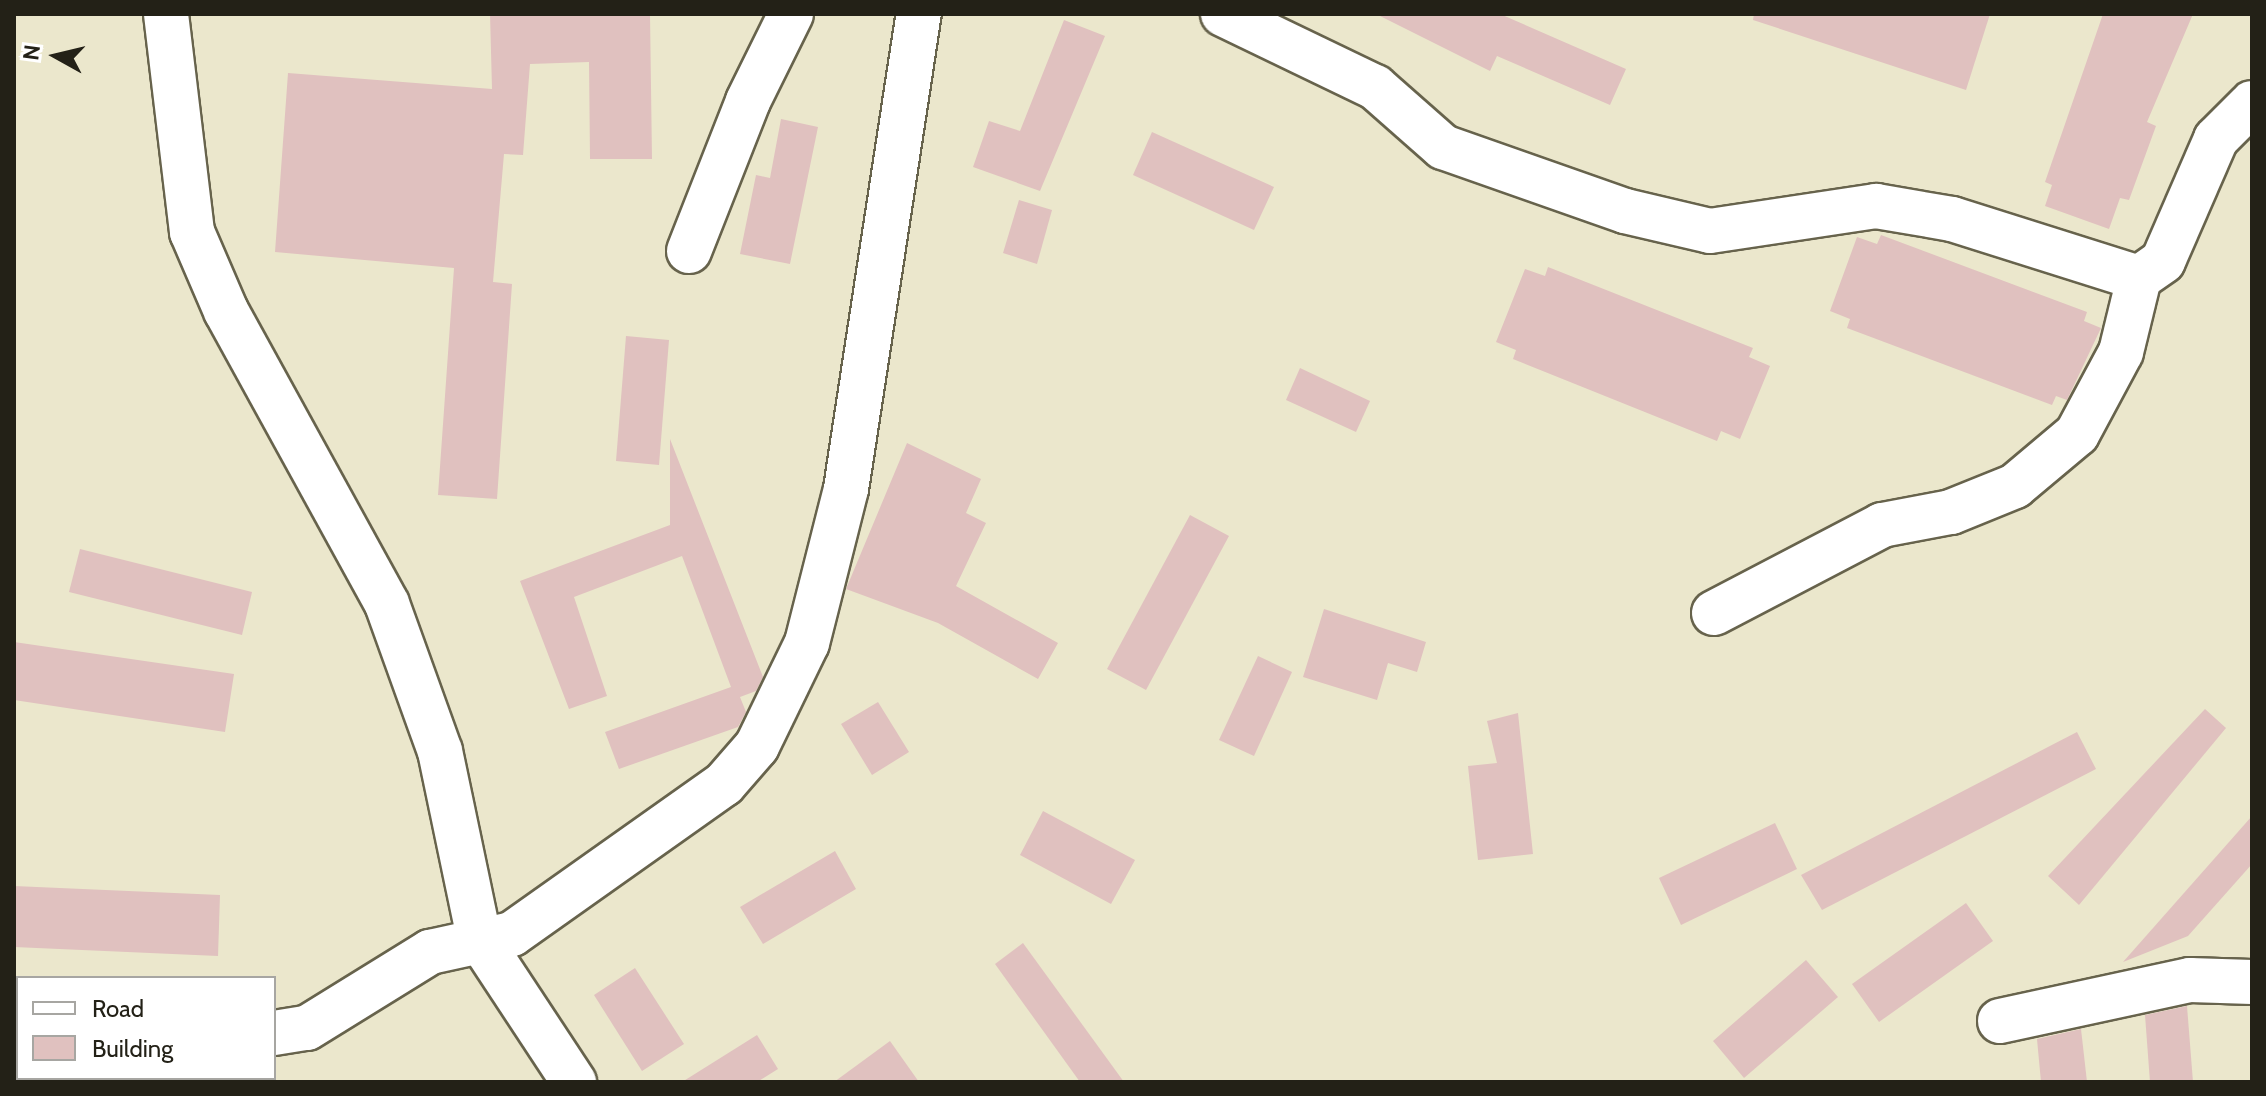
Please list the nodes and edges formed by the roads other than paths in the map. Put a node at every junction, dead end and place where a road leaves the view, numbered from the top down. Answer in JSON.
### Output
{"nodes":[{"id":1,"x":166,"y":14,"type":"edge"},
{"id":2,"x":791,"y":14,"type":"edge"},
{"id":3,"x":919,"y":14,"type":"edge"},
{"id":4,"x":1223,"y":14,"type":"edge"},
{"id":5,"x":2252,"y":103,"type":"edge"},
{"id":6,"x":689,"y":251,"type":"dead end"},
{"id":7,"x":2139,"y":278,"type":"junction"},
{"id":8,"x":1714,"y":613,"type":"dead end"},
{"id":9,"x":479,"y":938,"type":"junction"},
{"id":10,"x":2252,"y":982,"type":"edge"},
{"id":11,"x":2000,"y":1021,"type":"dead end"},
{"id":12,"x":276,"y":1033,"type":"edge"},
{"id":13,"x":574,"y":1082,"type":"edge"}],
"edges":[{"from":1,"to":9,"type":"street"},
{"from":2,"to":6,"type":"street"},
{"from":3,"to":9,"type":"street"},
{"from":4,"to":7,"type":"street"},
{"from":5,"to":7,"type":"street"},
{"from":7,"to":8,"type":"street"},
{"from":9,"to":12,"type":"street"},
{"from":9,"to":13,"type":"street"},
{"from":10,"to":11,"type":"street"}]}
